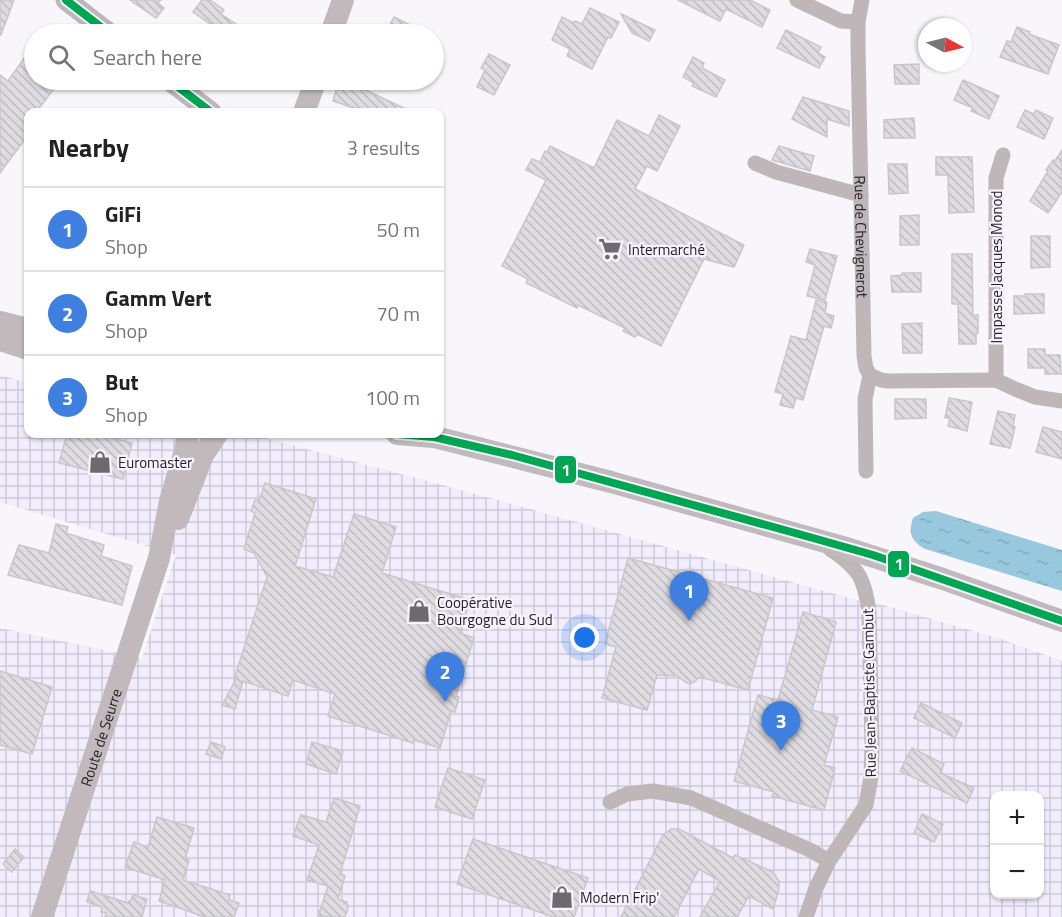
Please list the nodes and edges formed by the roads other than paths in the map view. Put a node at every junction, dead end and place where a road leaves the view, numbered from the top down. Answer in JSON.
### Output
{"nodes":[{"id":1,"x":66,"y":0,"type":"edge"},
{"id":2,"x":343,"y":0,"type":"edge"},
{"id":3,"x":798,"y":0,"type":"edge"},
{"id":4,"x":862,"y":0,"type":"edge"},
{"id":5,"x":858,"y":22,"type":"junction"},
{"id":6,"x":97,"y":24,"type":"edge"},
{"id":7,"x":335,"y":24,"type":"edge"},
{"id":8,"x":182,"y":90,"type":"edge"},
{"id":9,"x":312,"y":90,"type":"edge"},
{"id":10,"x":206,"y":108,"type":"edge"},
{"id":11,"x":306,"y":108,"type":"edge"},
{"id":12,"x":1003,"y":155,"type":"dead end"},
{"id":13,"x":755,"y":163,"type":"dead end"},
{"id":14,"x":861,"y":195,"type":"junction"},
{"id":15,"x":0,"y":322,"type":"edge"},
{"id":16,"x":24,"y":328,"type":"edge"},
{"id":17,"x":0,"y":340,"type":"edge"},
{"id":18,"x":24,"y":349,"type":"edge"},
{"id":19,"x":870,"y":375,"type":"junction"},
{"id":20,"x":996,"y":380,"type":"junction"},
{"id":21,"x":1062,"y":401,"type":"edge"},
{"id":22,"x":187,"y":438,"type":"edge"},
{"id":23,"x":214,"y":438,"type":"edge"},
{"id":24,"x":441,"y":438,"type":"edge"},
{"id":25,"x":866,"y":471,"type":"dead end"},
{"id":26,"x":813,"y":538,"type":"junction"},
{"id":27,"x":159,"y":558,"type":"junction"},
{"id":28,"x":1062,"y":621,"type":"edge"},
{"id":29,"x":610,"y":802,"type":"dead end"},
{"id":30,"x":829,"y":861,"type":"junction"},
{"id":31,"x":42,"y":917,"type":"edge"},
{"id":32,"x":806,"y":917,"type":"edge"}],
"edges":[{"from":1,"to":6,"type":"main road"},
{"from":2,"to":7,"type":"main road"},
{"from":3,"to":5,"type":"street"},
{"from":4,"to":5,"type":"street","name":"Rue de Chevignerot"},
{"from":5,"to":14,"type":"street","name":"Rue de Chevignerot"},
{"from":8,"to":10,"type":"main road"},
{"from":9,"to":11,"type":"main road"},
{"from":12,"to":20,"type":"street","name":"Impasse Jacques Monod"},
{"from":13,"to":14,"type":"street"},
{"from":14,"to":19,"type":"street","name":"Rue de Chevignerot"},
{"from":15,"to":16,"type":"main road"},
{"from":17,"to":18,"type":"main road"},
{"from":19,"to":20,"type":"street"},
{"from":19,"to":25,"type":"street","name":"Rue de Chevignerot"},
{"from":20,"to":21,"type":"street"},
{"from":22,"to":27,"type":"main road","name":"Route de Seurre"},
{"from":23,"to":27,"type":"main road","name":"Route de Seurre"},
{"from":24,"to":26,"type":"main road"},
{"from":26,"to":28,"type":"main road"},
{"from":26,"to":30,"type":"street","name":"Rue Jean-Baptiste Gambut"},
{"from":27,"to":31,"type":"main road","name":"Route de Seurre"},
{"from":29,"to":30,"type":"street"},
{"from":30,"to":32,"type":"street","name":"Rue Jean-Baptiste Gambut"}]}
